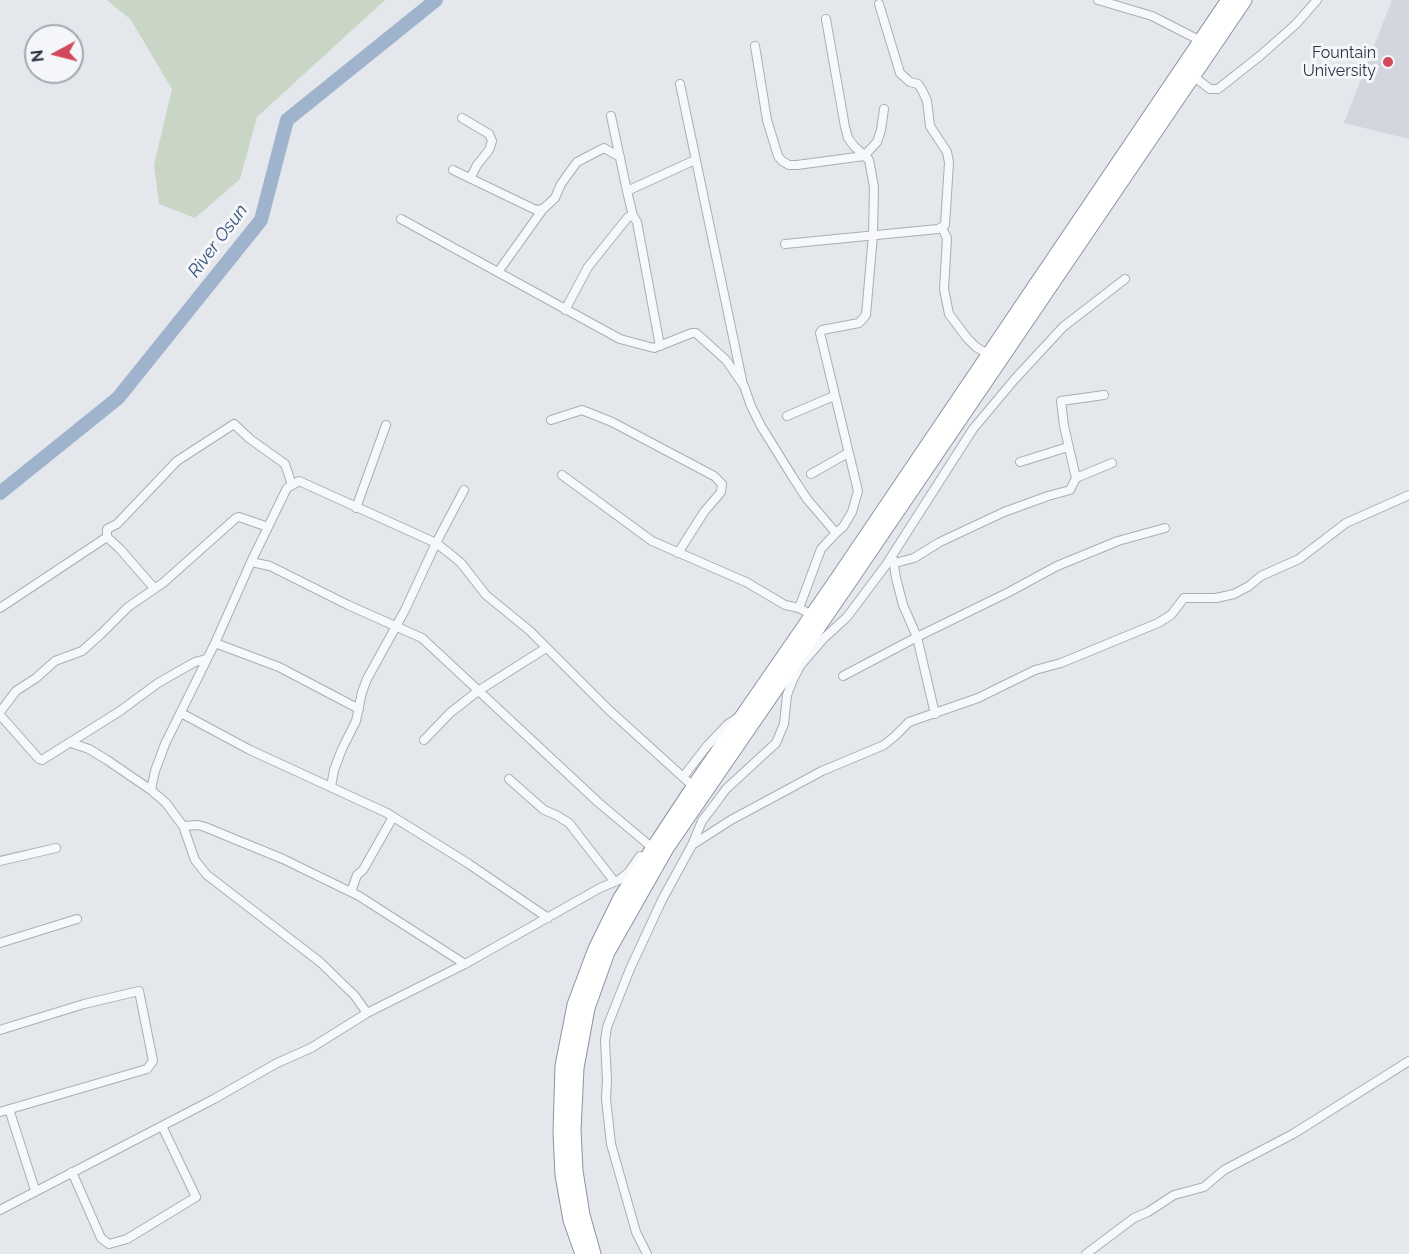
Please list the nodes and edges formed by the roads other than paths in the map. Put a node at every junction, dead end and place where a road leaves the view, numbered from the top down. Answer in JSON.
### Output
{"nodes":[{"id":1,"x":1098,"y":0,"type":"edge"},
{"id":2,"x":1229,"y":0,"type":"edge"},
{"id":3,"x":1244,"y":0,"type":"edge"},
{"id":4,"x":1317,"y":0,"type":"edge"},
{"id":5,"x":879,"y":4,"type":"dead end"},
{"id":6,"x":826,"y":19,"type":"dead end"},
{"id":7,"x":1202,"y":41,"type":"junction"},
{"id":8,"x":754,"y":46,"type":"dead end"},
{"id":9,"x":1192,"y":76,"type":"junction"},
{"id":10,"x":680,"y":84,"type":"dead end"},
{"id":11,"x":884,"y":109,"type":"dead end"},
{"id":12,"x":611,"y":116,"type":"dead end"},
{"id":13,"x":462,"y":118,"type":"dead end"},
{"id":14,"x":864,"y":156,"type":"junction"},
{"id":15,"x":620,"y":157,"type":"junction"},
{"id":16,"x":695,"y":160,"type":"junction"},
{"id":17,"x":453,"y":170,"type":"dead end"},
{"id":18,"x":471,"y":177,"type":"junction"},
{"id":19,"x":627,"y":191,"type":"junction"},
{"id":20,"x":543,"y":209,"type":"junction"},
{"id":21,"x":633,"y":216,"type":"junction"},
{"id":22,"x":400,"y":219,"type":"dead end"},
{"id":23,"x":942,"y":228,"type":"junction"},
{"id":24,"x":873,"y":235,"type":"junction"},
{"id":25,"x":785,"y":244,"type":"dead end"},
{"id":26,"x":498,"y":272,"type":"junction"},
{"id":27,"x":1125,"y":279,"type":"dead end"},
{"id":28,"x":565,"y":310,"type":"junction"},
{"id":29,"x":660,"y":346,"type":"junction"},
{"id":30,"x":989,"y":355,"type":"junction"},
{"id":31,"x":737,"y":357,"type":"junction"},
{"id":32,"x":726,"y":360,"type":"junction"},
{"id":33,"x":744,"y":386,"type":"junction"},
{"id":34,"x":1104,"y":395,"type":"dead end"},
{"id":35,"x":834,"y":396,"type":"junction"},
{"id":36,"x":787,"y":416,"type":"dead end"},
{"id":37,"x":551,"y":420,"type":"dead end"},
{"id":38,"x":386,"y":425,"type":"dead end"},
{"id":39,"x":1068,"y":447,"type":"junction"},
{"id":40,"x":848,"y":453,"type":"junction"},
{"id":41,"x":1020,"y":462,"type":"dead end"},
{"id":42,"x":1112,"y":463,"type":"dead end"},
{"id":43,"x":811,"y":474,"type":"dead end"},
{"id":44,"x":562,"y":475,"type":"dead end"},
{"id":45,"x":1076,"y":478,"type":"junction"},
{"id":46,"x":292,"y":484,"type":"junction"},
{"id":47,"x":464,"y":490,"type":"dead end"},
{"id":48,"x":1409,"y":495,"type":"edge"},
{"id":49,"x":356,"y":508,"type":"junction"},
{"id":50,"x":268,"y":527,"type":"junction"},
{"id":51,"x":1165,"y":528,"type":"dead end"},
{"id":52,"x":836,"y":533,"type":"junction"},
{"id":53,"x":106,"y":537,"type":"junction"},
{"id":54,"x":436,"y":543,"type":"junction"},
{"id":55,"x":678,"y":553,"type":"junction"},
{"id":56,"x":893,"y":559,"type":"junction"},
{"id":57,"x":251,"y":562,"type":"junction"},
{"id":58,"x":154,"y":588,"type":"junction"},
{"id":59,"x":0,"y":608,"type":"edge"},
{"id":60,"x":817,"y":618,"type":"junction"},
{"id":61,"x":396,"y":626,"type":"junction"},
{"id":62,"x":917,"y":637,"type":"junction"},
{"id":63,"x":215,"y":644,"type":"junction"},
{"id":64,"x":546,"y":648,"type":"junction"},
{"id":65,"x":206,"y":659,"type":"junction"},
{"id":66,"x":843,"y":676,"type":"dead end"},
{"id":67,"x":478,"y":691,"type":"junction"},
{"id":68,"x":359,"y":709,"type":"junction"},
{"id":69,"x":181,"y":713,"type":"junction"},
{"id":70,"x":0,"y":714,"type":"edge"},
{"id":71,"x":935,"y":714,"type":"junction"},
{"id":72,"x":424,"y":740,"type":"dead end"},
{"id":73,"x":71,"y":743,"type":"junction"},
{"id":74,"x":155,"y":771,"type":"junction"},
{"id":75,"x":135,"y":779,"type":"junction"},
{"id":76,"x":509,"y":779,"type":"dead end"},
{"id":77,"x":688,"y":782,"type":"junction"},
{"id":78,"x":331,"y":787,"type":"junction"},
{"id":79,"x":151,"y":790,"type":"junction"},
{"id":80,"x":393,"y":818,"type":"junction"},
{"id":81,"x":183,"y":826,"type":"junction"},
{"id":82,"x":692,"y":845,"type":"junction"},
{"id":83,"x":652,"y":846,"type":"junction"},
{"id":84,"x":56,"y":848,"type":"dead end"},
{"id":85,"x":0,"y":861,"type":"edge"},
{"id":86,"x":614,"y":881,"type":"junction"},
{"id":87,"x":351,"y":892,"type":"junction"},
{"id":88,"x":548,"y":918,"type":"junction"},
{"id":89,"x":77,"y":919,"type":"dead end"},
{"id":90,"x":0,"y":943,"type":"edge"},
{"id":91,"x":465,"y":964,"type":"junction"},
{"id":92,"x":367,"y":1013,"type":"junction"},
{"id":93,"x":0,"y":1030,"type":"edge"},
{"id":94,"x":1409,"y":1061,"type":"edge"},
{"id":95,"x":4,"y":1111,"type":"edge"},
{"id":96,"x":162,"y":1126,"type":"junction"},
{"id":97,"x":72,"y":1172,"type":"junction"},
{"id":98,"x":35,"y":1190,"type":"junction"},
{"id":99,"x":0,"y":1210,"type":"edge"},
{"id":100,"x":583,"y":1254,"type":"edge"},
{"id":101,"x":593,"y":1254,"type":"edge"},
{"id":102,"x":647,"y":1254,"type":"edge"},
{"id":103,"x":1086,"y":1254,"type":"edge"}],
"edges":[{"from":1,"to":7,"type":"street"},
{"from":2,"to":7,"type":"highway"},
{"from":3,"to":9,"type":"highway"},
{"from":4,"to":9,"type":"street"},
{"from":5,"to":23,"type":"street"},
{"from":6,"to":14,"type":"street"},
{"from":7,"to":30,"type":"highway"},
{"from":8,"to":14,"type":"street"},
{"from":9,"to":60,"type":"highway"},
{"from":10,"to":16,"type":"street"},
{"from":11,"to":14,"type":"street"},
{"from":12,"to":15,"type":"street"},
{"from":13,"to":18,"type":"street"},
{"from":14,"to":24,"type":"street"},
{"from":15,"to":19,"type":"street"},
{"from":15,"to":20,"type":"street"},
{"from":16,"to":19,"type":"street"},
{"from":16,"to":31,"type":"street"},
{"from":17,"to":18,"type":"street"},
{"from":18,"to":20,"type":"street"},
{"from":19,"to":21,"type":"street"},
{"from":20,"to":26,"type":"street"},
{"from":21,"to":28,"type":"street"},
{"from":21,"to":29,"type":"street"},
{"from":22,"to":26,"type":"street"},
{"from":23,"to":24,"type":"street"},
{"from":23,"to":30,"type":"street"},
{"from":24,"to":25,"type":"street"},
{"from":24,"to":35,"type":"street"},
{"from":26,"to":28,"type":"street"},
{"from":27,"to":56,"type":"street"},
{"from":28,"to":29,"type":"street"},
{"from":29,"to":32,"type":"street"},
{"from":30,"to":60,"type":"highway"},
{"from":31,"to":32,"type":"street"},
{"from":31,"to":33,"type":"street"},
{"from":32,"to":33,"type":"street"},
{"from":33,"to":52,"type":"street"},
{"from":34,"to":39,"type":"street"},
{"from":35,"to":36,"type":"street"},
{"from":35,"to":40,"type":"street"},
{"from":37,"to":55,"type":"street"},
{"from":38,"to":49,"type":"street"},
{"from":39,"to":41,"type":"street"},
{"from":39,"to":45,"type":"street"},
{"from":40,"to":43,"type":"street"},
{"from":40,"to":52,"type":"street"},
{"from":42,"to":45,"type":"street"},
{"from":44,"to":55,"type":"street"},
{"from":45,"to":56,"type":"street"},
{"from":46,"to":49,"type":"street"},
{"from":46,"to":50,"type":"street"},
{"from":46,"to":53,"type":"street"},
{"from":47,"to":54,"type":"street"},
{"from":48,"to":71,"type":"street"},
{"from":49,"to":54,"type":"street"},
{"from":50,"to":57,"type":"street"},
{"from":50,"to":58,"type":"street"},
{"from":51,"to":62,"type":"street"},
{"from":52,"to":60,"type":"street"},
{"from":53,"to":58,"type":"street"},
{"from":53,"to":59,"type":"street"},
{"from":54,"to":61,"type":"street"},
{"from":54,"to":64,"type":"street"},
{"from":55,"to":60,"type":"street"},
{"from":56,"to":60,"type":"street"},
{"from":56,"to":62,"type":"street"},
{"from":57,"to":61,"type":"street"},
{"from":57,"to":63,"type":"street"},
{"from":58,"to":70,"type":"street"},
{"from":60,"to":77,"type":"highway"},
{"from":60,"to":82,"type":"street"},
{"from":60,"to":101,"type":"highway"},
{"from":61,"to":67,"type":"street"},
{"from":61,"to":68,"type":"street"},
{"from":62,"to":66,"type":"street"},
{"from":62,"to":71,"type":"street"},
{"from":63,"to":65,"type":"street"},
{"from":63,"to":68,"type":"street"},
{"from":64,"to":67,"type":"street"},
{"from":64,"to":77,"type":"street"},
{"from":65,"to":69,"type":"street"},
{"from":65,"to":73,"type":"street"},
{"from":67,"to":72,"type":"street"},
{"from":67,"to":83,"type":"street"},
{"from":68,"to":78,"type":"street"},
{"from":69,"to":74,"type":"street"},
{"from":69,"to":78,"type":"street"},
{"from":70,"to":73,"type":"street"},
{"from":71,"to":82,"type":"street"},
{"from":73,"to":75,"type":"street"},
{"from":74,"to":75,"type":"street"},
{"from":74,"to":79,"type":"street"},
{"from":75,"to":79,"type":"street"},
{"from":76,"to":86,"type":"street"},
{"from":77,"to":83,"type":"highway"},
{"from":78,"to":80,"type":"street"},
{"from":79,"to":81,"type":"street"},
{"from":80,"to":87,"type":"street"},
{"from":80,"to":88,"type":"street"},
{"from":81,"to":87,"type":"street"},
{"from":81,"to":92,"type":"street"},
{"from":82,"to":102,"type":"street"},
{"from":83,"to":86,"type":"street"},
{"from":83,"to":100,"type":"highway"},
{"from":84,"to":85,"type":"street"},
{"from":86,"to":88,"type":"street"},
{"from":87,"to":91,"type":"street"},
{"from":88,"to":91,"type":"street"},
{"from":89,"to":90,"type":"street"},
{"from":91,"to":92,"type":"street"},
{"from":92,"to":96,"type":"street"},
{"from":93,"to":95,"type":"street"},
{"from":94,"to":103,"type":"street"},
{"from":95,"to":98,"type":"street"},
{"from":96,"to":97,"type":"street"},
{"from":96,"to":97,"type":"street"},
{"from":97,"to":98,"type":"street"},
{"from":98,"to":99,"type":"street"}]}
